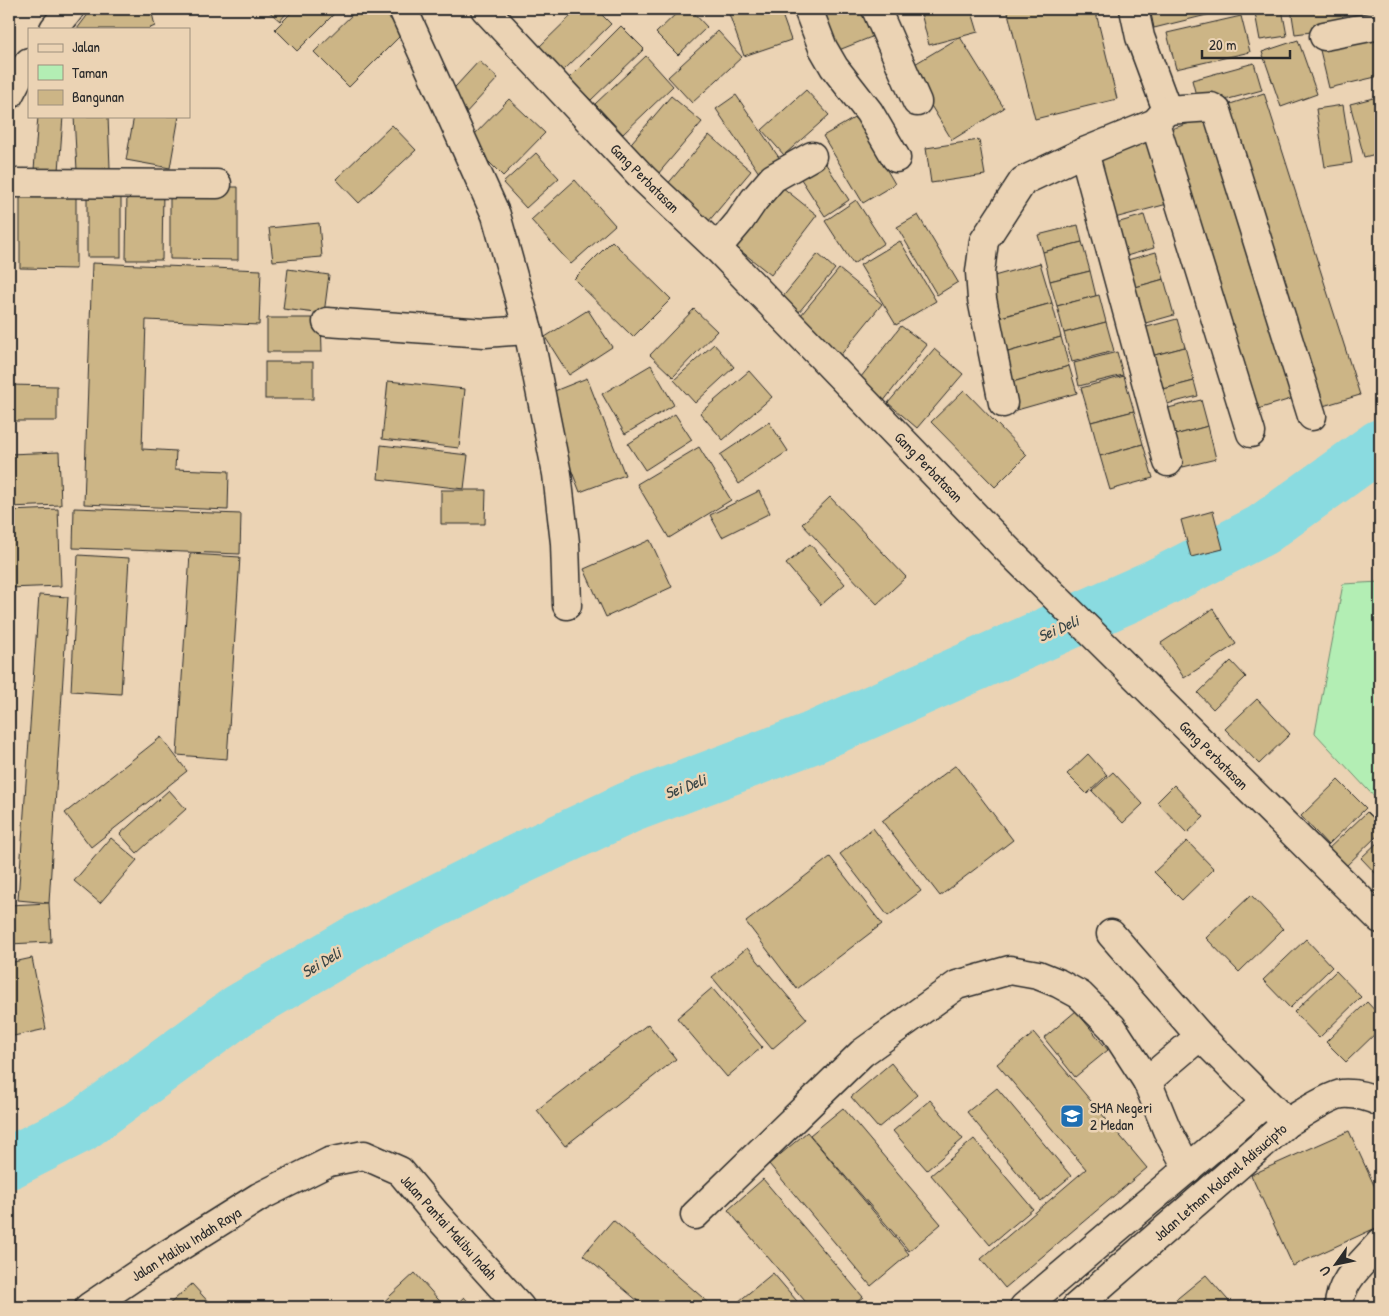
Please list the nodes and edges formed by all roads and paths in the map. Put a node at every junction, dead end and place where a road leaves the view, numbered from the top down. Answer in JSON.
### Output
{"nodes":[{"id":1,"x":70,"y":9,"type":"edge"},
{"id":2,"x":403,"y":9,"type":"edge"},
{"id":3,"x":485,"y":9,"type":"edge"},
{"id":4,"x":808,"y":9,"type":"edge"},
{"id":5,"x":876,"y":9,"type":"edge"},
{"id":6,"x":1134,"y":9,"type":"edge"},
{"id":7,"x":1380,"y":25,"type":"edge"},
{"id":8,"x":55,"y":28,"type":"edge"},
{"id":9,"x":1324,"y":36,"type":"dead end"},
{"id":10,"x":28,"y":63,"type":"edge"},
{"id":11,"x":9,"y":95,"type":"edge"},
{"id":12,"x":917,"y":102,"type":"dead end"},
{"id":13,"x":1161,"y":116,"type":"junction"},
{"id":14,"x":1084,"y":152,"type":"junction"},
{"id":15,"x":812,"y":156,"type":"dead end"},
{"id":16,"x":896,"y":158,"type":"dead end"},
{"id":17,"x":9,"y":183,"type":"edge"},
{"id":18,"x":217,"y":184,"type":"dead end"},
{"id":19,"x":717,"y":248,"type":"junction"},
{"id":20,"x":328,"y":322,"type":"dead end"},
{"id":21,"x":528,"y":330,"type":"junction"},
{"id":22,"x":1003,"y":403,"type":"dead end"},
{"id":23,"x":1312,"y":416,"type":"dead end"},
{"id":24,"x":1251,"y":433,"type":"dead end"},
{"id":25,"x":1168,"y":462,"type":"dead end"},
{"id":26,"x":567,"y":605,"type":"dead end"},
{"id":27,"x":1380,"y":919,"type":"edge"},
{"id":28,"x":1111,"y":934,"type":"dead end"},
{"id":29,"x":1200,"y":1036,"type":"junction"},
{"id":30,"x":1147,"y":1081,"type":"junction"},
{"id":31,"x":1377,"y":1094,"type":"edge"},
{"id":32,"x":1265,"y":1103,"type":"junction"},
{"id":33,"x":1287,"y":1123,"type":"junction"},
{"id":34,"x":1188,"y":1169,"type":"junction"},
{"id":35,"x":259,"y":1197,"type":"joint"},
{"id":36,"x":695,"y":1215,"type":"dead end"},
{"id":37,"x":1380,"y":1244,"type":"edge"},
{"id":38,"x":88,"y":1307,"type":"edge"},
{"id":39,"x":520,"y":1307,"type":"edge"},
{"id":40,"x":1024,"y":1307,"type":"edge"},
{"id":41,"x":1076,"y":1307,"type":"edge"},
{"id":42,"x":1339,"y":1307,"type":"edge"}],
"edges":[{"from":1,"to":8,"type":"street"},
{"from":2,"to":21,"type":"street"},
{"from":3,"to":19,"type":"street","name":"Gang Perbatasan"},
{"from":4,"to":16,"type":"street"},
{"from":5,"to":12,"type":"street"},
{"from":6,"to":13,"type":"street"},
{"from":7,"to":9,"type":"street"},
{"from":10,"to":11,"type":"street"},
{"from":13,"to":14,"type":"street"},
{"from":13,"to":23,"type":"street"},
{"from":13,"to":24,"type":"street"},
{"from":14,"to":22,"type":"street"},
{"from":14,"to":25,"type":"street"},
{"from":15,"to":19,"type":"street"},
{"from":17,"to":18,"type":"street"},
{"from":19,"to":27,"type":"street","name":"Gang Perbatasan"},
{"from":20,"to":21,"type":"street"},
{"from":21,"to":26,"type":"street"},
{"from":28,"to":29,"type":"street"},
{"from":29,"to":30,"type":"street"},
{"from":29,"to":32,"type":"street"},
{"from":30,"to":34,"type":"street"},
{"from":30,"to":36,"type":"street"},
{"from":31,"to":33,"type":"street","name":"Jalan Letnan Kolonel Adisucipto"},
{"from":32,"to":33,"type":"street"},
{"from":32,"to":34,"type":"street"},
{"from":33,"to":41,"type":"street","name":"Jalan Letnan Kolonel Adisucipto"},
{"from":34,"to":40,"type":"street"},
{"from":35,"to":38,"type":"street","name":"Jalan Malibu Indah Raya"},
{"from":35,"to":39,"type":"street","name":"Jalan Pantai Malibu Indah"},
{"from":37,"to":42,"type":"street"}]}
